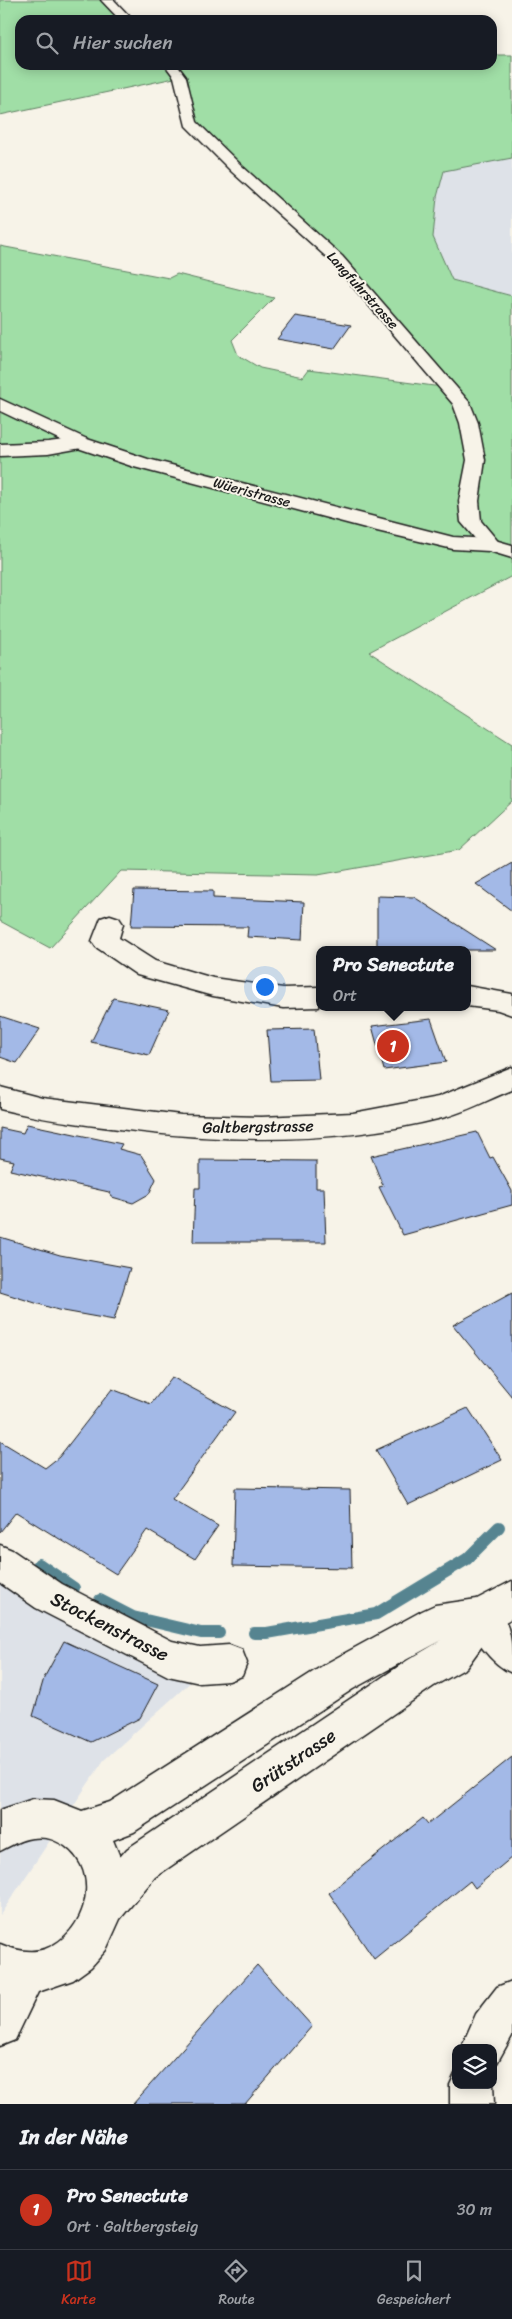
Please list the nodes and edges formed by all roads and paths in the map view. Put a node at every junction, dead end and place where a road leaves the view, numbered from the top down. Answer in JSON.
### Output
{"nodes":[{"id":1,"x":106,"y":0,"type":"edge"},
{"id":2,"x":122,"y":15,"type":"edge"},
{"id":3,"x":175,"y":70,"type":"edge"},
{"id":4,"x":0,"y":404,"type":"edge"},
{"id":5,"x":81,"y":443,"type":"junction"},
{"id":6,"x":0,"y":450,"type":"edge"},
{"id":7,"x":491,"y":545,"type":"junction"},
{"id":8,"x":512,"y":552,"type":"edge"},
{"id":9,"x":110,"y":924,"type":"dead end"},
{"id":10,"x":316,"y":997,"type":"edge"},
{"id":11,"x":471,"y":997,"type":"edge"},
{"id":12,"x":512,"y":1005,"type":"edge"},
{"id":13,"x":512,"y":1078,"type":"edge"},
{"id":14,"x":0,"y":1098,"type":"edge"},
{"id":15,"x":0,"y":1562,"type":"edge"},
{"id":16,"x":497,"y":1607,"type":"edge"},
{"id":17,"x":512,"y":1655,"type":"edge"},
{"id":18,"x":229,"y":1663,"type":"dead end"},
{"id":19,"x":0,"y":1831,"type":"edge"},
{"id":20,"x":81,"y":1831,"type":"junction"},
{"id":21,"x":105,"y":1906,"type":"junction"},
{"id":22,"x":13,"y":1969,"type":"edge"},
{"id":23,"x":512,"y":2002,"type":"edge"},
{"id":24,"x":0,"y":2025,"type":"edge"},
{"id":25,"x":484,"y":2044,"type":"edge"},
{"id":26,"x":472,"y":2089,"type":"edge"},
{"id":27,"x":472,"y":2104,"type":"edge"}],
"edges":[{"from":1,"to":2,"type":"street"},
{"from":3,"to":7,"type":"street","name":"Langfuhrstrasse"},
{"from":4,"to":5,"type":"street","name":"Wüeristrasse"},
{"from":5,"to":6,"type":"street"},
{"from":5,"to":7,"type":"street","name":"Wüeristrasse"},
{"from":7,"to":8,"type":"street","name":"Wüeristrasse"},
{"from":9,"to":10,"type":"street"},
{"from":11,"to":12,"type":"street"},
{"from":13,"to":14,"type":"street","name":"Galtbergstrasse"},
{"from":15,"to":18,"type":"street","name":"Stockenstrasse"},
{"from":16,"to":17,"type":"street"},
{"from":16,"to":20,"type":"street"},
{"from":16,"to":21,"type":"street","name":"Grütstrasse"},
{"from":19,"to":20,"type":"street"},
{"from":20,"to":21,"type":"street"},
{"from":21,"to":22,"type":"street"},
{"from":22,"to":24,"type":"street"},
{"from":23,"to":25,"type":"street"},
{"from":26,"to":27,"type":"street"}]}
